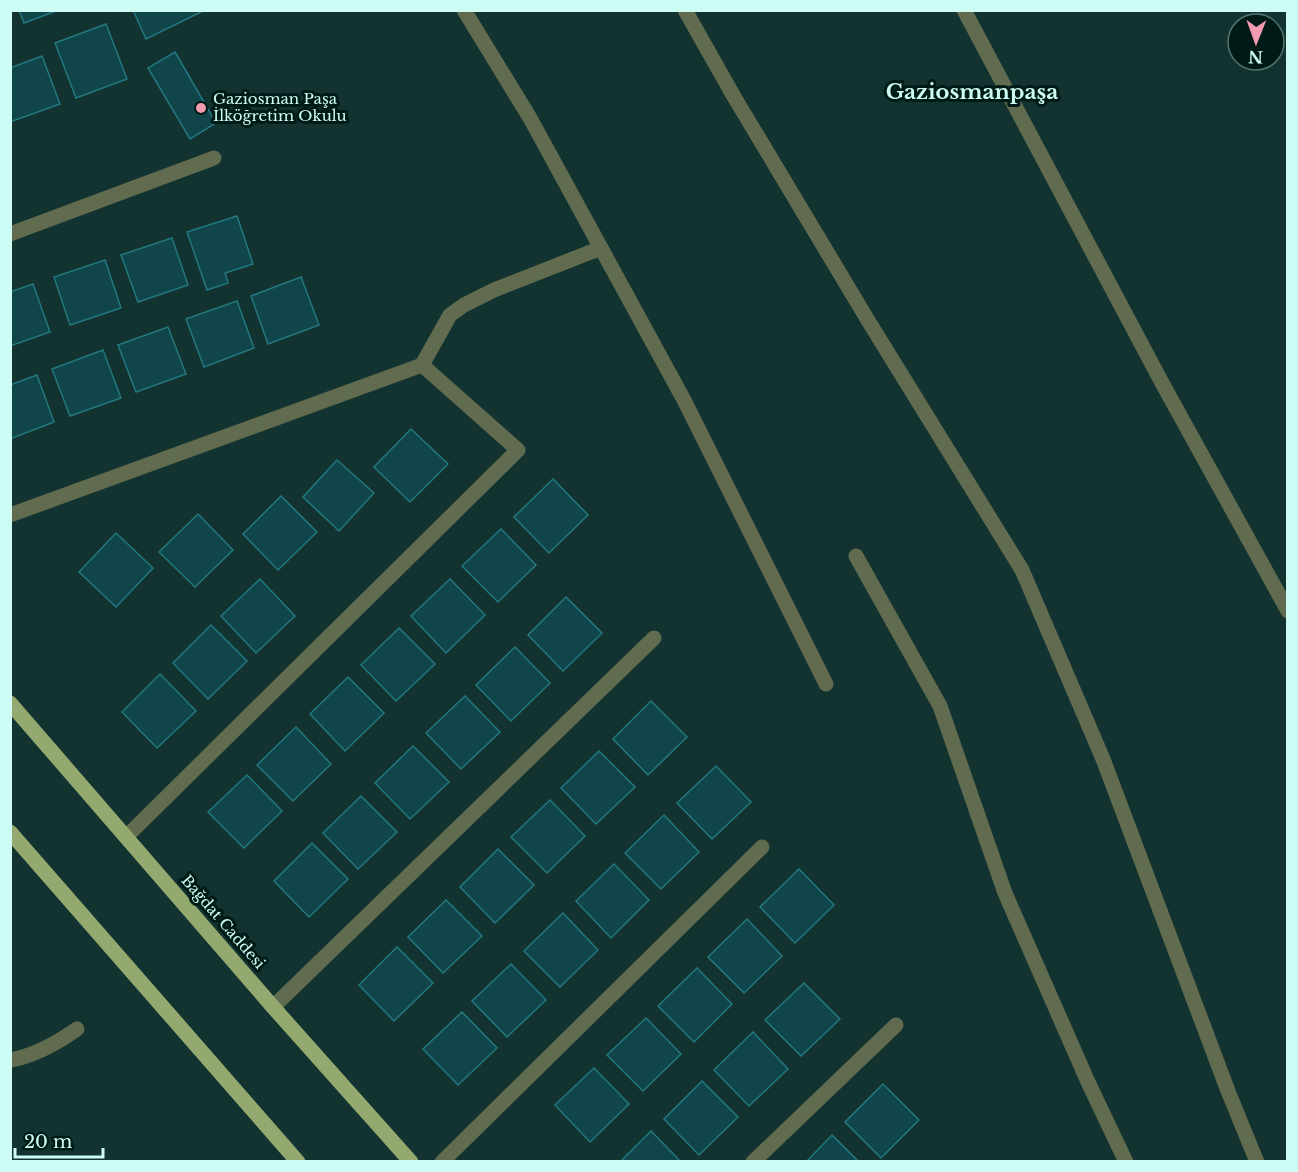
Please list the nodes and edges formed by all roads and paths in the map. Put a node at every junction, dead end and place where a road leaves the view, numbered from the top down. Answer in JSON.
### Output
{"nodes":[{"id":1,"x":464,"y":10,"type":"edge"},
{"id":2,"x":685,"y":10,"type":"edge"},
{"id":3,"x":964,"y":10,"type":"edge"},
{"id":4,"x":214,"y":158,"type":"dead end"},
{"id":5,"x":10,"y":234,"type":"edge"},
{"id":6,"x":601,"y":249,"type":"junction"},
{"id":7,"x":422,"y":365,"type":"junction"},
{"id":8,"x":10,"y":516,"type":"edge"},
{"id":9,"x":856,"y":556,"type":"dead end"},
{"id":10,"x":1287,"y":611,"type":"edge"},
{"id":11,"x":654,"y":638,"type":"dead end"},
{"id":12,"x":826,"y":684,"type":"dead end"},
{"id":13,"x":10,"y":703,"type":"edge"},
{"id":14,"x":10,"y":832,"type":"edge"},
{"id":15,"x":126,"y":837,"type":"junction"},
{"id":16,"x":762,"y":847,"type":"dead end"},
{"id":17,"x":273,"y":1007,"type":"junction"},
{"id":18,"x":896,"y":1025,"type":"dead end"},
{"id":19,"x":77,"y":1029,"type":"dead end"},
{"id":20,"x":10,"y":1060,"type":"edge"},
{"id":21,"x":298,"y":1161,"type":"edge"},
{"id":22,"x":411,"y":1161,"type":"edge"},
{"id":23,"x":442,"y":1161,"type":"edge"},
{"id":24,"x":753,"y":1161,"type":"edge"},
{"id":25,"x":1126,"y":1161,"type":"edge"},
{"id":26,"x":1257,"y":1161,"type":"edge"}],
"edges":[{"from":1,"to":6,"type":"street"},
{"from":2,"to":26,"type":"street"},
{"from":3,"to":10,"type":"street"},
{"from":4,"to":5,"type":"street"},
{"from":6,"to":7,"type":"street"},
{"from":6,"to":12,"type":"street"},
{"from":7,"to":8,"type":"street"},
{"from":7,"to":15,"type":"street"},
{"from":9,"to":25,"type":"street"},
{"from":11,"to":17,"type":"street"},
{"from":13,"to":15,"type":"main road","name":"Bağdat Caddesi"},
{"from":14,"to":21,"type":"main road"},
{"from":15,"to":17,"type":"main road","name":"Bağdat Caddesi"},
{"from":16,"to":23,"type":"street"},
{"from":17,"to":22,"type":"main road","name":"Bağdat Caddesi"},
{"from":18,"to":24,"type":"street"},
{"from":19,"to":20,"type":"street"}]}
